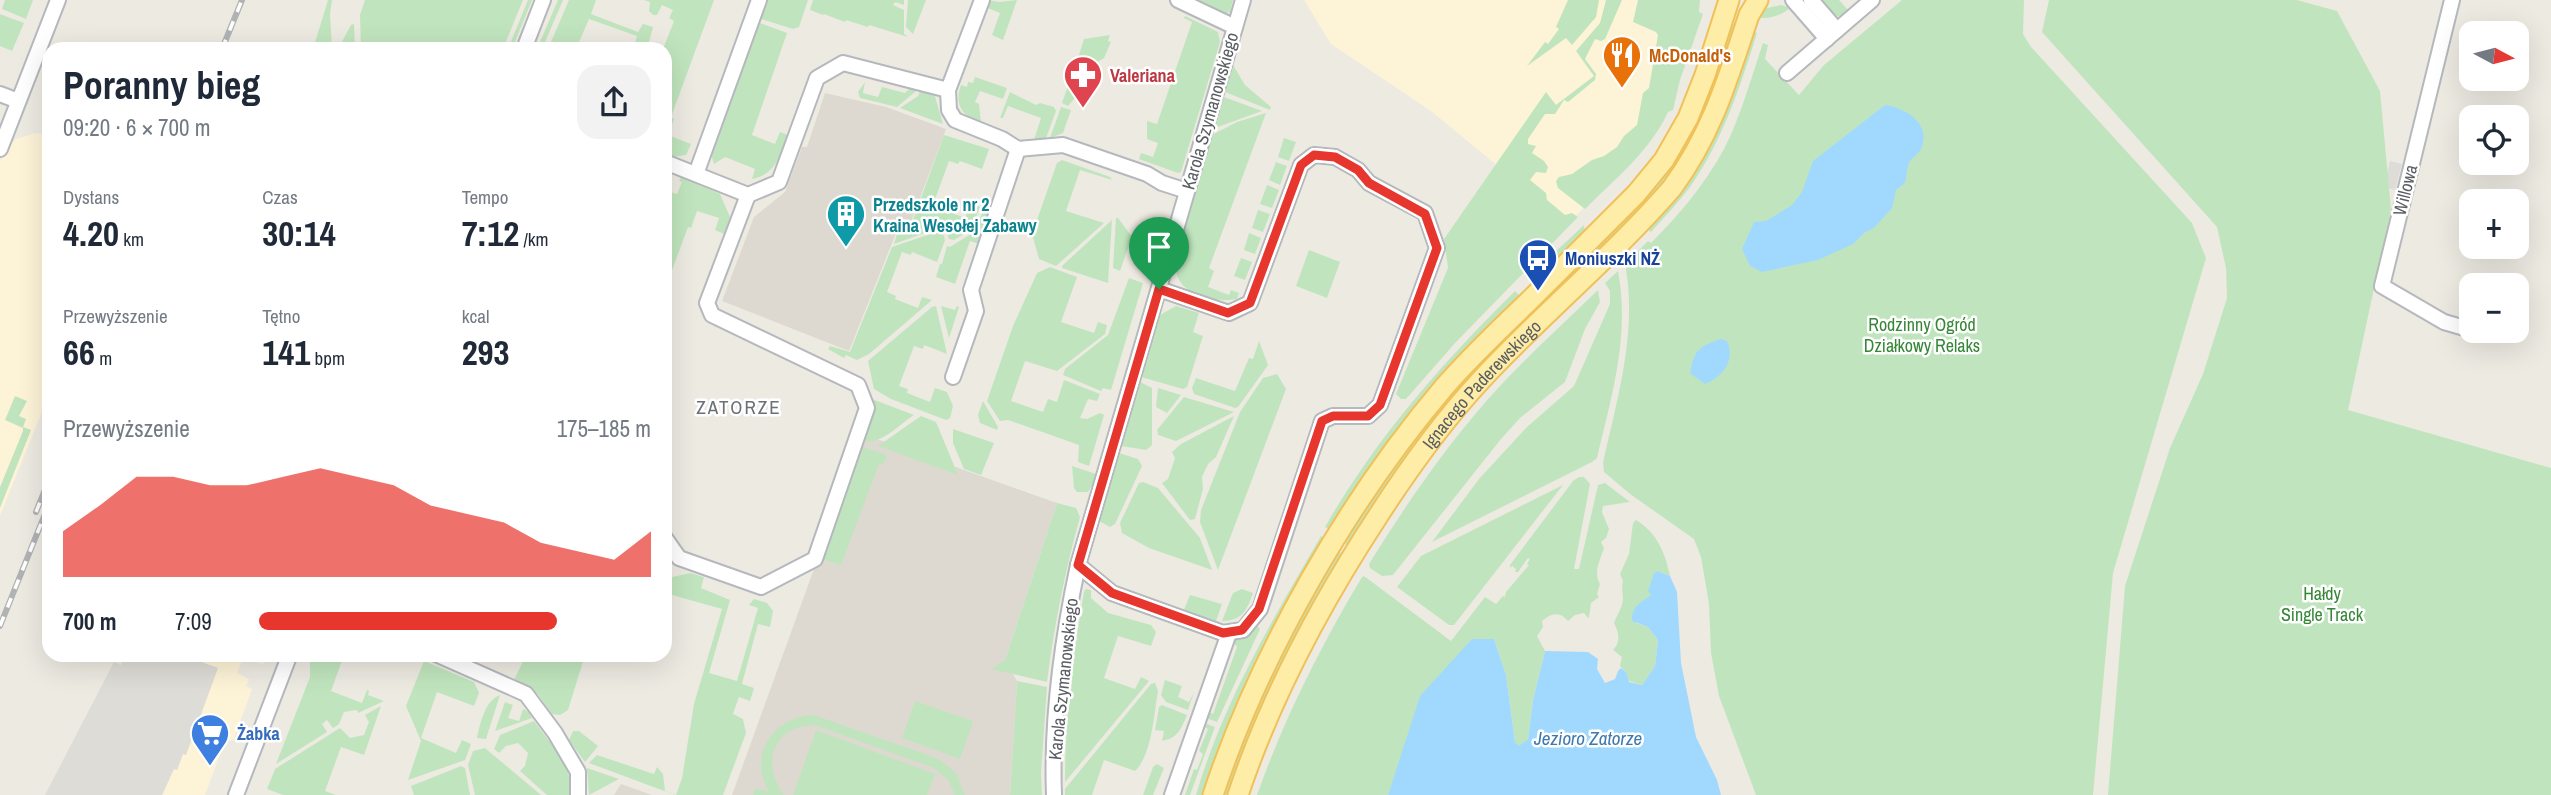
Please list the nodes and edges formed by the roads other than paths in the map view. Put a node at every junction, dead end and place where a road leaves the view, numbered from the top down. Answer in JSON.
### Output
{"nodes":[{"id":1,"x":58,"y":0,"type":"edge"},
{"id":2,"x":543,"y":0,"type":"edge"},
{"id":3,"x":759,"y":0,"type":"edge"},
{"id":4,"x":982,"y":0,"type":"edge"},
{"id":5,"x":1178,"y":0,"type":"edge"},
{"id":6,"x":1243,"y":0,"type":"edge"},
{"id":7,"x":1729,"y":0,"type":"edge"},
{"id":8,"x":1758,"y":0,"type":"edge"},
{"id":9,"x":1793,"y":0,"type":"edge"},
{"id":10,"x":1811,"y":0,"type":"edge"},
{"id":11,"x":1872,"y":0,"type":"edge"},
{"id":12,"x":2452,"y":0,"type":"edge"},
{"id":13,"x":1235,"y":27,"type":"junction"},
{"id":14,"x":1832,"y":35,"type":"junction"},
{"id":15,"x":527,"y":42,"type":"edge"},
{"id":16,"x":1787,"y":73,"type":"dead end"},
{"id":17,"x":948,"y":90,"type":"junction"},
{"id":18,"x":0,"y":94,"type":"edge"},
{"id":19,"x":18,"y":101,"type":"junction"},
{"id":20,"x":10,"y":117,"type":"junction"},
{"id":21,"x":0,"y":133,"type":"edge"},
{"id":22,"x":0,"y":149,"type":"edge"},
{"id":23,"x":1018,"y":149,"type":"junction"},
{"id":24,"x":672,"y":165,"type":"edge"},
{"id":25,"x":696,"y":174,"type":"junction"},
{"id":26,"x":1187,"y":191,"type":"junction"},
{"id":27,"x":748,"y":195,"type":"junction"},
{"id":28,"x":1159,"y":289,"type":"junction"},
{"id":29,"x":2459,"y":327,"type":"edge"},
{"id":30,"x":953,"y":377,"type":"dead end"},
{"id":31,"x":672,"y":547,"type":"edge"},
{"id":32,"x":1078,"y":565,"type":"junction"},
{"id":33,"x":1229,"y":633,"type":"junction"},
{"id":34,"x":287,"y":662,"type":"edge"},
{"id":35,"x":454,"y":662,"type":"edge"},
{"id":36,"x":236,"y":795,"type":"edge"},
{"id":37,"x":578,"y":795,"type":"edge"},
{"id":38,"x":1054,"y":795,"type":"edge"},
{"id":39,"x":1172,"y":795,"type":"edge"},
{"id":40,"x":1213,"y":795,"type":"edge"},
{"id":41,"x":1238,"y":795,"type":"edge"}],
"edges":[{"from":1,"to":19,"type":"street"},
{"from":2,"to":15,"type":"street"},
{"from":3,"to":25,"type":"street"},
{"from":4,"to":17,"type":"street"},
{"from":5,"to":13,"type":"street"},
{"from":6,"to":13,"type":"street","name":"Karola Szymanowskiego"},
{"from":7,"to":40,"type":"main road","name":"Ignacego Paderewskiego"},
{"from":8,"to":41,"type":"main road","name":"Ignacego Paderewskiego"},
{"from":9,"to":14,"type":"street"},
{"from":10,"to":14,"type":"street"},
{"from":11,"to":14,"type":"street"},
{"from":12,"to":29,"type":"street","name":"Willowa"},
{"from":13,"to":26,"type":"street","name":"Karola Szymanowskiego"},
{"from":14,"to":16,"type":"street"},
{"from":17,"to":23,"type":"street"},
{"from":17,"to":27,"type":"street"},
{"from":18,"to":19,"type":"street"},
{"from":19,"to":20,"type":"street"},
{"from":20,"to":21,"type":"street"},
{"from":20,"to":22,"type":"street"},
{"from":23,"to":26,"type":"street"},
{"from":23,"to":30,"type":"street"},
{"from":24,"to":25,"type":"street"},
{"from":25,"to":27,"type":"street"},
{"from":26,"to":28,"type":"street","name":"Karola Szymanowskiego"},
{"from":27,"to":31,"type":"street"},
{"from":28,"to":32,"type":"street","name":"Karola Szymanowskiego"},
{"from":28,"to":33,"type":"street"},
{"from":32,"to":33,"type":"street"},
{"from":32,"to":38,"type":"street","name":"Karola Szymanowskiego"},
{"from":33,"to":39,"type":"street"},
{"from":34,"to":36,"type":"street"},
{"from":35,"to":37,"type":"street"}]}
